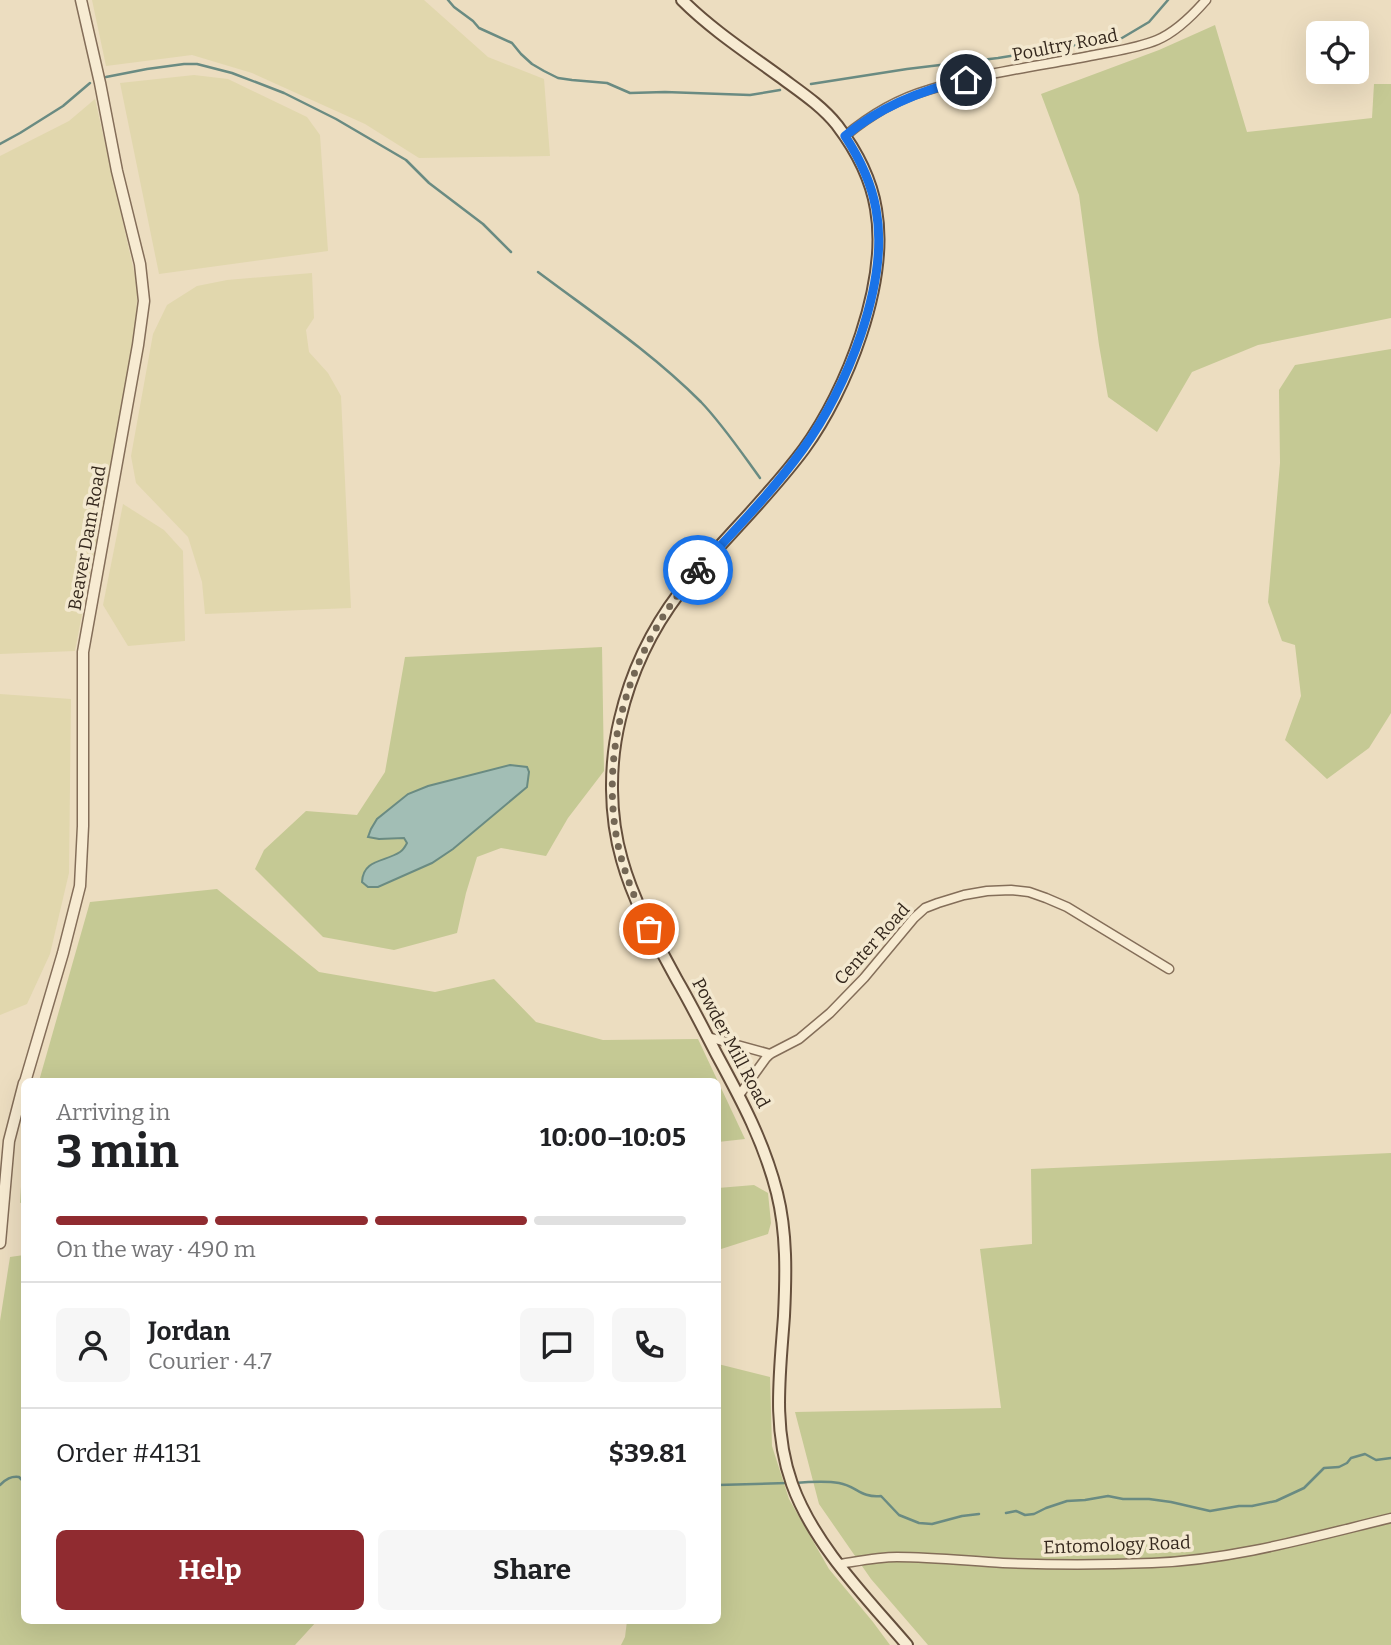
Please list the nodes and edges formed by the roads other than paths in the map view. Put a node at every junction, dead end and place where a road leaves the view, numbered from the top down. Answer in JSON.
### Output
{"nodes":[{"id":1,"x":81,"y":0,"type":"edge"},
{"id":2,"x":682,"y":0,"type":"edge"},
{"id":3,"x":1206,"y":0,"type":"edge"},
{"id":4,"x":845,"y":136,"type":"junction"},
{"id":5,"x":1169,"y":969,"type":"dead end"},
{"id":6,"x":708,"y":1037,"type":"junction"},
{"id":7,"x":771,"y":1054,"type":"junction"},
{"id":8,"x":26,"y":1078,"type":"edge"},
{"id":9,"x":740,"y":1094,"type":"junction"},
{"id":10,"x":21,"y":1097,"type":"edge"},
{"id":11,"x":0,"y":1243,"type":"edge"},
{"id":12,"x":1391,"y":1518,"type":"edge"},
{"id":13,"x":840,"y":1564,"type":"junction"},
{"id":14,"x":907,"y":1645,"type":"edge"}],
"edges":[{"from":1,"to":8,"type":"street","name":"Beaver Dam Road"},
{"from":2,"to":4,"type":"main road","name":"Powder Mill Road"},
{"from":3,"to":4,"type":"street","name":"Poultry Road"},
{"from":4,"to":6,"type":"main road","name":"Powder Mill Road"},
{"from":5,"to":7,"type":"street","name":"Center Road"},
{"from":6,"to":7,"type":"street"},
{"from":6,"to":9,"type":"main road","name":"Powder Mill Road"},
{"from":7,"to":9,"type":"street","name":"Center Road"},
{"from":9,"to":13,"type":"main road","name":"Powder Mill Road"},
{"from":10,"to":11,"type":"street","name":"Beaver Dam Road"},
{"from":12,"to":13,"type":"street","name":"Entomology Road"},
{"from":13,"to":14,"type":"main road","name":"Powder Mill Road"}]}
